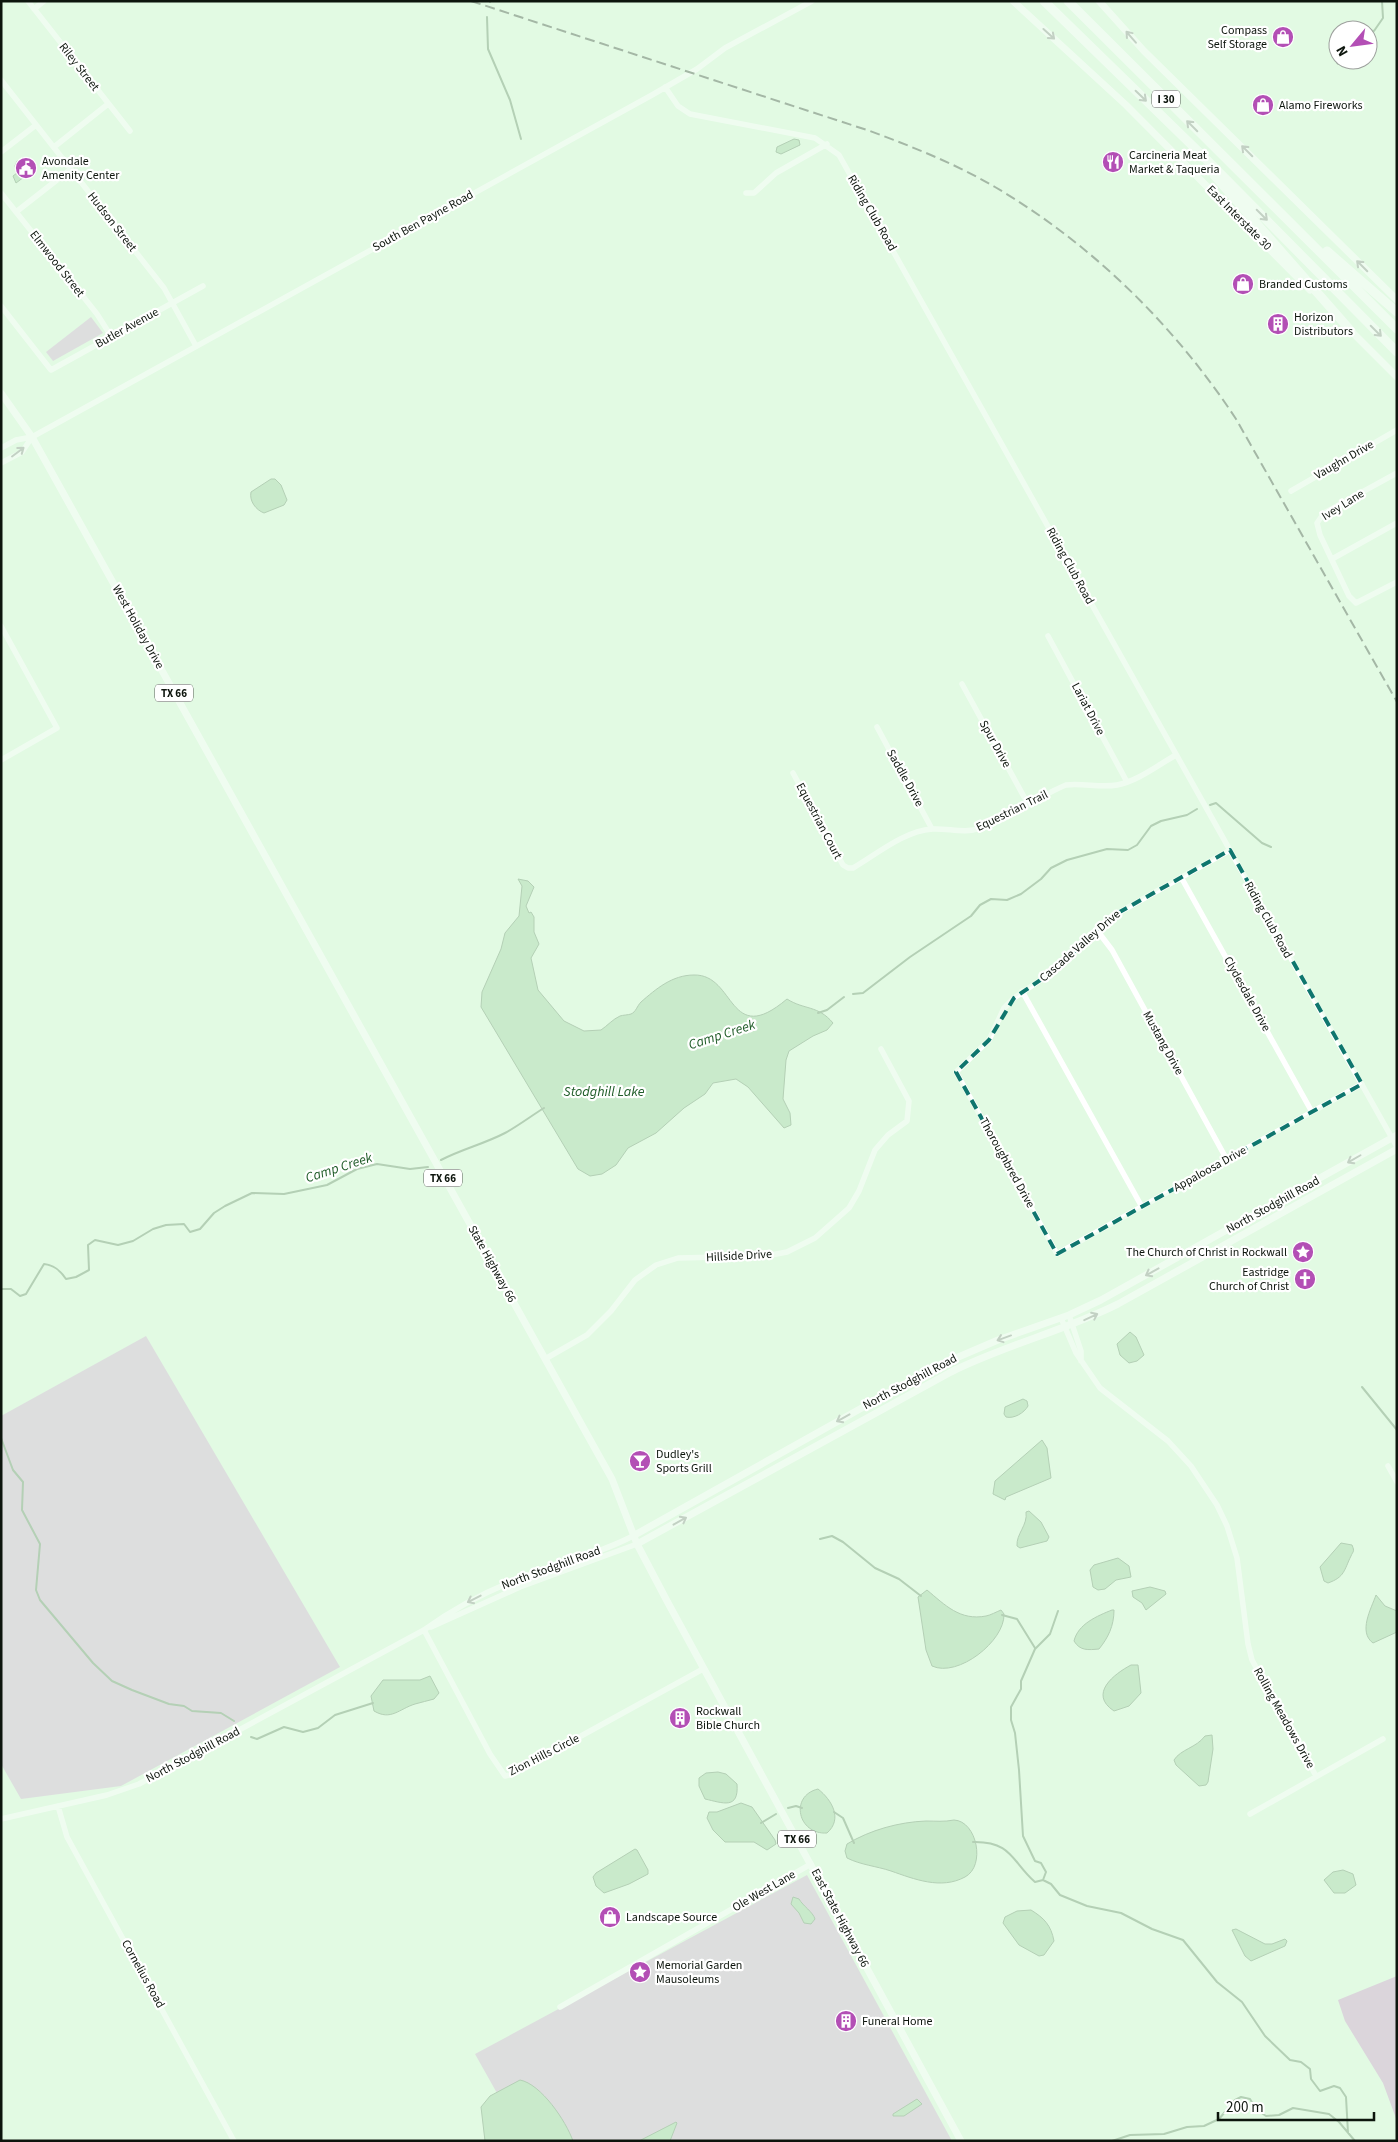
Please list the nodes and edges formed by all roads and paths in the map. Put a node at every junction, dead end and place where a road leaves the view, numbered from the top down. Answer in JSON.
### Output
{"nodes":[{"id":1,"x":28,"y":1,"type":"edge"},
{"id":2,"x":44,"y":1,"type":"edge"},
{"id":3,"x":812,"y":1,"type":"edge"},
{"id":4,"x":1013,"y":1,"type":"edge"},
{"id":5,"x":1044,"y":1,"type":"edge"},
{"id":6,"x":1068,"y":1,"type":"edge"},
{"id":7,"x":1099,"y":1,"type":"edge"},
{"id":8,"x":34,"y":9,"type":"junction"},
{"id":9,"x":1,"y":80,"type":"edge"},
{"id":10,"x":665,"y":87,"type":"junction"},
{"id":11,"x":108,"y":104,"type":"junction"},
{"id":12,"x":36,"y":125,"type":"junction"},
{"id":13,"x":130,"y":131,"type":"dead end"},
{"id":14,"x":827,"y":144,"type":"junction"},
{"id":15,"x":54,"y":147,"type":"junction"},
{"id":16,"x":1,"y":152,"type":"edge"},
{"id":17,"x":1203,"y":156,"type":"junction"},
{"id":18,"x":71,"y":169,"type":"junction"},
{"id":19,"x":746,"y":192,"type":"dead end"},
{"id":20,"x":1,"y":193,"type":"edge"},
{"id":21,"x":1264,"y":197,"type":"junction"},
{"id":22,"x":16,"y":212,"type":"junction"},
{"id":23,"x":203,"y":286,"type":"dead end"},
{"id":24,"x":1397,"y":300,"type":"edge"},
{"id":25,"x":172,"y":302,"type":"junction"},
{"id":26,"x":1,"y":306,"type":"edge"},
{"id":27,"x":1397,"y":312,"type":"edge"},
{"id":28,"x":1397,"y":329,"type":"edge"},
{"id":29,"x":1351,"y":331,"type":"junction"},
{"id":30,"x":111,"y":336,"type":"junction"},
{"id":31,"x":196,"y":346,"type":"junction"},
{"id":32,"x":1397,"y":352,"type":"edge"},
{"id":33,"x":1397,"y":377,"type":"edge"},
{"id":34,"x":1,"y":393,"type":"edge"},
{"id":35,"x":1397,"y":430,"type":"edge"},
{"id":36,"x":32,"y":437,"type":"junction"},
{"id":37,"x":1,"y":448,"type":"edge"},
{"id":38,"x":1,"y":463,"type":"edge"},
{"id":39,"x":1397,"y":473,"type":"edge"},
{"id":40,"x":1291,"y":491,"type":"dead end"},
{"id":41,"x":1397,"y":523,"type":"edge"},
{"id":42,"x":1332,"y":559,"type":"junction"},
{"id":43,"x":1397,"y":582,"type":"edge"},
{"id":44,"x":1,"y":626,"type":"edge"},
{"id":45,"x":1048,"y":636,"type":"dead end"},
{"id":46,"x":8,"y":637,"type":"junction"},
{"id":47,"x":1,"y":641,"type":"edge"},
{"id":48,"x":962,"y":684,"type":"dead end"},
{"id":49,"x":877,"y":727,"type":"dead end"},
{"id":50,"x":1176,"y":755,"type":"junction"},
{"id":51,"x":1,"y":760,"type":"edge"},
{"id":52,"x":793,"y":773,"type":"dead end"},
{"id":53,"x":1127,"y":782,"type":"junction"},
{"id":54,"x":1028,"y":804,"type":"junction"},
{"id":55,"x":932,"y":829,"type":"junction"},
{"id":56,"x":1230,"y":850,"type":"junction"},
{"id":57,"x":848,"y":868,"type":"joint"},
{"id":58,"x":1181,"y":876,"type":"junction"},
{"id":59,"x":1096,"y":929,"type":"junction"},
{"id":60,"x":1022,"y":991,"type":"junction"},
{"id":61,"x":342,"y":996,"type":"joint"},
{"id":62,"x":881,"y":1049,"type":"dead end"},
{"id":63,"x":956,"y":1072,"type":"joint"},
{"id":64,"x":1362,"y":1084,"type":"junction"},
{"id":65,"x":1312,"y":1112,"type":"junction"},
{"id":66,"x":1394,"y":1136,"type":"edge"},
{"id":67,"x":1397,"y":1148,"type":"edge"},
{"id":68,"x":1227,"y":1160,"type":"junction"},
{"id":69,"x":1142,"y":1207,"type":"junction"},
{"id":70,"x":1058,"y":1254,"type":"joint"},
{"id":71,"x":1065,"y":1317,"type":"junction"},
{"id":72,"x":1069,"y":1327,"type":"junction"},
{"id":73,"x":545,"y":1359,"type":"junction"},
{"id":74,"x":1388,"y":1466,"type":"dead end"},
{"id":75,"x":1397,"y":1482,"type":"edge"},
{"id":76,"x":633,"y":1536,"type":"junction"},
{"id":77,"x":637,"y":1544,"type":"junction"},
{"id":78,"x":424,"y":1630,"type":"junction"},
{"id":79,"x":704,"y":1669,"type":"junction"},
{"id":80,"x":1383,"y":1740,"type":"dead end"},
{"id":81,"x":1316,"y":1776,"type":"junction"},
{"id":82,"x":58,"y":1806,"type":"junction"},
{"id":83,"x":1250,"y":1814,"type":"dead end"},
{"id":84,"x":1,"y":1819,"type":"edge"},
{"id":85,"x":811,"y":1864,"type":"junction"},
{"id":86,"x":560,"y":2007,"type":"dead end"},
{"id":87,"x":234,"y":2141,"type":"edge"},
{"id":88,"x":961,"y":2141,"type":"edge"}],
"edges":[{"from":1,"to":8,"type":"street","name":"Riley Street"},
{"from":2,"to":8,"type":"street"},
{"from":3,"to":10,"type":"street","name":"South Ben Payne Road"},
{"from":4,"to":29,"type":"main road","name":"East Interstate 30","one_way":true},
{"from":5,"to":17,"type":"highway","number":"I 30","one_way":true},
{"from":21,"to":6,"type":"highway","number":"I 30","one_way":true},
{"from":24,"to":7,"type":"main road","one_way":true},
{"from":8,"to":11,"type":"street","name":"Riley Street"},
{"from":9,"to":12,"type":"street","name":"Hudson Street"},
{"from":10,"to":14,"type":"street","name":"Riding Club Road"},
{"from":10,"to":31,"type":"street","name":"South Ben Payne Road"},
{"from":11,"to":13,"type":"street","name":"Riley Street"},
{"from":11,"to":15,"type":"street"},
{"from":12,"to":15,"type":"street","name":"Hudson Street"},
{"from":12,"to":16,"type":"street"},
{"from":14,"to":19,"type":"street"},
{"from":14,"to":50,"type":"street","name":"Riding Club Road"},
{"from":15,"to":18,"type":"street","name":"Hudson Street"},
{"from":17,"to":29,"type":"highway"},
{"from":17,"to":32,"type":"highway","number":"I 30","one_way":true},
{"from":18,"to":22,"type":"street"},
{"from":18,"to":25,"type":"street","name":"Hudson Street"},
{"from":20,"to":22,"type":"street","name":"Elmwood Street"},
{"from":21,"to":27,"type":"highway"},
{"from":21,"to":28,"type":"highway","number":"I 30"},
{"from":22,"to":30,"type":"street","name":"Elmwood Street"},
{"from":23,"to":25,"type":"street","name":"Butler Avenue"},
{"from":25,"to":30,"type":"street","name":"Butler Avenue"},
{"from":25,"to":31,"type":"street","name":"Hudson Street"},
{"from":26,"to":30,"type":"street","name":"Butler Avenue"},
{"from":29,"to":33,"type":"main road","name":"East Interstate 30"},
{"from":31,"to":36,"type":"street","name":"South Ben Payne Road"},
{"from":34,"to":36,"type":"main road","name":"West Holiday Drive","number":"TX 66"},
{"from":35,"to":40,"type":"street","name":"Vaughn Drive"},
{"from":36,"to":37,"type":"street"},
{"from":38,"to":36,"type":"street","one_way":true},
{"from":36,"to":61,"type":"main road","name":"West Holiday Drive","number":"TX 66"},
{"from":39,"to":42,"type":"street","name":"Ivey Lane"},
{"from":41,"to":42,"type":"street"},
{"from":42,"to":43,"type":"street","name":"Ivey Lane"},
{"from":44,"to":46,"type":"street"},
{"from":45,"to":53,"type":"street","name":"Lariat Drive"},
{"from":46,"to":47,"type":"street"},
{"from":46,"to":51,"type":"street"},
{"from":48,"to":54,"type":"street","name":"Spur Drive"},
{"from":49,"to":55,"type":"street","name":"Saddle Drive"},
{"from":50,"to":53,"type":"street","name":"Equestrian Trail"},
{"from":50,"to":56,"type":"street","name":"Riding Club Road"},
{"from":52,"to":57,"type":"street","name":"Equestrian Court"},
{"from":53,"to":54,"type":"street","name":"Equestrian Trail"},
{"from":54,"to":55,"type":"street","name":"Equestrian Trail"},
{"from":55,"to":57,"type":"street","name":"Equestrian Trail"},
{"from":56,"to":58,"type":"street","name":"Cascade Valley Drive"},
{"from":56,"to":64,"type":"street","name":"Riding Club Road"},
{"from":58,"to":59,"type":"street","name":"Cascade Valley Drive"},
{"from":58,"to":65,"type":"street","name":"Clydesdale Drive"},
{"from":59,"to":60,"type":"street","name":"Cascade Valley Drive"},
{"from":59,"to":68,"type":"street","name":"Mustang Drive"},
{"from":60,"to":63,"type":"street","name":"Cascade Valley Drive"},
{"from":60,"to":69,"type":"street"},
{"from":61,"to":73,"type":"main road","name":"State Highway 66","number":"TX 66"},
{"from":62,"to":73,"type":"street","name":"Hillside Drive"},
{"from":63,"to":70,"type":"street","name":"Thoroughbred Drive"},
{"from":64,"to":65,"type":"street","name":"Appaloosa Drive"},
{"from":64,"to":66,"type":"street","name":"Riding Club Road"},
{"from":65,"to":68,"type":"street","name":"Appaloosa Drive"},
{"from":66,"to":67,"type":"street","name":"Riding Club Road"},
{"from":66,"to":71,"type":"main road","name":"North Stodghill Road","one_way":true},
{"from":72,"to":67,"type":"main road","name":"North Stodghill Road","one_way":true},
{"from":68,"to":69,"type":"street","name":"Appaloosa Drive"},
{"from":69,"to":70,"type":"street","name":"Appaloosa Drive"},
{"from":71,"to":72,"type":"street","name":"Rolling Meadows Drive"},
{"from":71,"to":76,"type":"main road","name":"North Stodghill Road","one_way":true},
{"from":77,"to":72,"type":"main road","name":"North Stodghill Road","one_way":true},
{"from":72,"to":81,"type":"street","name":"Rolling Meadows Drive"},
{"from":73,"to":76,"type":"main road","name":"State Highway 66","number":"TX 66"},
{"from":74,"to":75,"type":"street"},
{"from":76,"to":77,"type":"main road","name":"East State Highway 66","number":"TX 66"},
{"from":76,"to":78,"type":"street","name":"North Stodghill Road","one_way":true},
{"from":77,"to":78,"type":"street","name":"North Stodghill Road"},
{"from":77,"to":79,"type":"main road","name":"East State Highway 66","number":"TX 66"},
{"from":78,"to":79,"type":"street","name":"Zion Hills Circle"},
{"from":78,"to":82,"type":"street","name":"North Stodghill Road"},
{"from":79,"to":85,"type":"main road","name":"East State Highway 66","number":"TX 66"},
{"from":80,"to":81,"type":"street"},
{"from":81,"to":83,"type":"street"},
{"from":82,"to":84,"type":"street","name":"North Stodghill Road"},
{"from":82,"to":87,"type":"street","name":"Cornelius Road"},
{"from":85,"to":86,"type":"street","name":"Ole West Lane"},
{"from":85,"to":88,"type":"main road","name":"East State Highway 66","number":"TX 66"}]}
